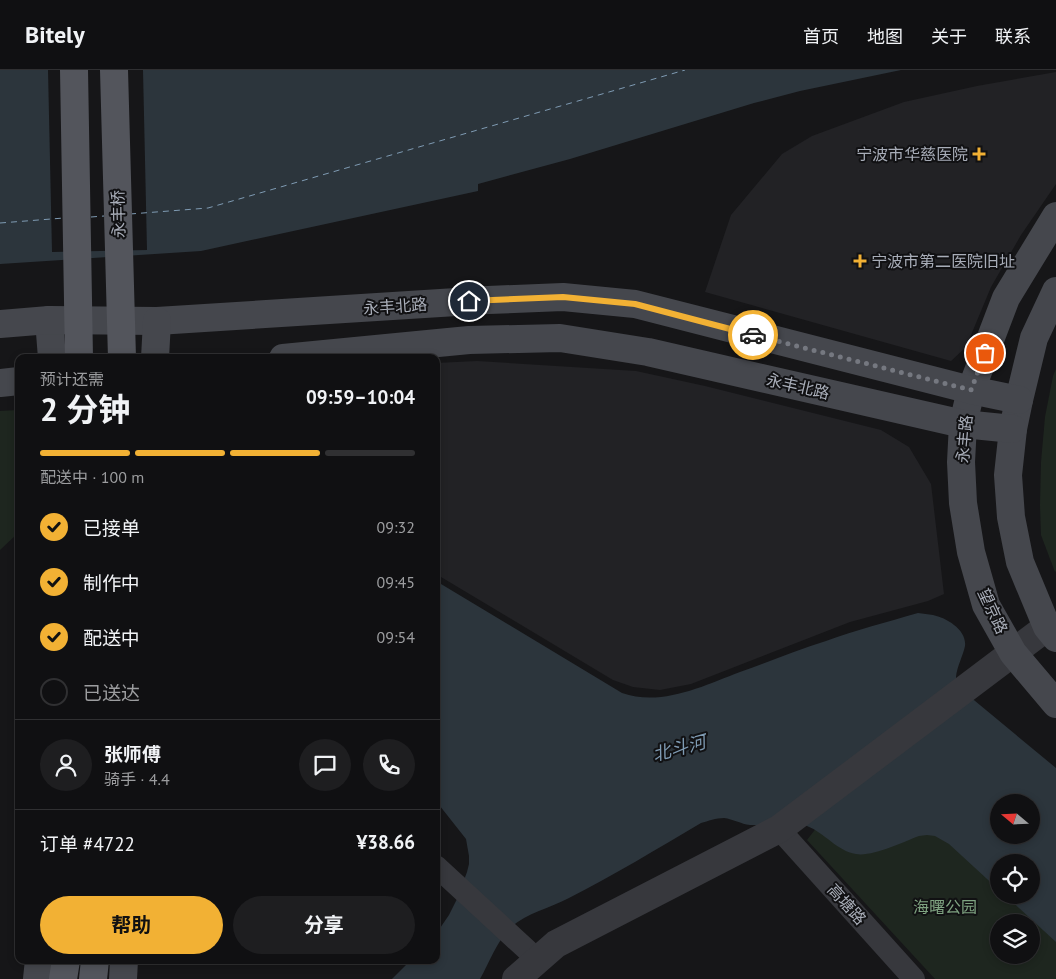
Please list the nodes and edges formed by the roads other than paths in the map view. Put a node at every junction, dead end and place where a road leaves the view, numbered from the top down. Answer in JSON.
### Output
{"nodes":[{"id":1,"x":74,"y":70,"type":"edge"},
{"id":2,"x":114,"y":70,"type":"edge"},
{"id":3,"x":1056,"y":216,"type":"edge"},
{"id":4,"x":1056,"y":291,"type":"edge"},
{"id":5,"x":49,"y":320,"type":"junction"},
{"id":6,"x":157,"y":321,"type":"junction"},
{"id":7,"x":0,"y":324,"type":"edge"},
{"id":8,"x":52,"y":354,"type":"edge"},
{"id":9,"x":79,"y":354,"type":"edge"},
{"id":10,"x":122,"y":354,"type":"edge"},
{"id":11,"x":155,"y":354,"type":"edge"},
{"id":12,"x":324,"y":354,"type":"edge"},
{"id":13,"x":15,"y":381,"type":"edge"},
{"id":14,"x":0,"y":383,"type":"edge"},
{"id":15,"x":971,"y":390,"type":"junction"},
{"id":16,"x":1018,"y":400,"type":"junction"},
{"id":17,"x":963,"y":424,"type":"junction"},
{"id":18,"x":1013,"y":429,"type":"junction"},
{"id":19,"x":963,"y":503,"type":"joint"},
{"id":20,"x":1052,"y":632,"type":"edge"},
{"id":21,"x":1013,"y":653,"type":"junction"},
{"id":22,"x":1056,"y":704,"type":"edge"},
{"id":23,"x":780,"y":829,"type":"junction"},
{"id":24,"x":441,"y":870,"type":"edge"},
{"id":25,"x":538,"y":960,"type":"junction"},
{"id":26,"x":39,"y":964,"type":"edge"},
{"id":27,"x":65,"y":964,"type":"edge"},
{"id":28,"x":95,"y":964,"type":"edge"},
{"id":29,"x":124,"y":964,"type":"edge"},
{"id":30,"x":37,"y":979,"type":"edge"},
{"id":31,"x":63,"y":979,"type":"edge"},
{"id":32,"x":93,"y":979,"type":"edge"},
{"id":33,"x":123,"y":979,"type":"edge"},
{"id":34,"x":516,"y":979,"type":"edge"},
{"id":35,"x":914,"y":979,"type":"edge"}],
"edges":[{"from":1,"to":9,"type":"main road","bridge":true},
{"from":2,"to":10,"type":"main road","name":"永丰桥","bridge":true},
{"from":3,"to":15,"type":"main road","name":"永丰路"},
{"from":4,"to":16,"type":"main road"},
{"from":5,"to":6,"type":"main road","name":"永丰北路"},
{"from":5,"to":7,"type":"main road","name":"永丰北路"},
{"from":5,"to":8,"type":"main road"},
{"from":6,"to":11,"type":"main road"},
{"from":6,"to":15,"type":"main road","name":"永丰北路"},
{"from":12,"to":17,"type":"main road","name":"永丰北路"},
{"from":13,"to":14,"type":"main road"},
{"from":15,"to":16,"type":"main road","name":"永丰北路"},
{"from":15,"to":17,"type":"main road","name":"永丰路"},
{"from":16,"to":18,"type":"main road"},
{"from":17,"to":18,"type":"main road","name":"永丰北路"},
{"from":17,"to":19,"type":"main road","name":"永丰路"},
{"from":18,"to":20,"type":"main road"},
{"from":19,"to":21,"type":"main road","name":"望京路"},
{"from":20,"to":21,"type":"street"},
{"from":21,"to":22,"type":"main road","name":"望京路"},
{"from":21,"to":23,"type":"street"},
{"from":23,"to":25,"type":"street"},
{"from":23,"to":35,"type":"street","name":"高塘路"},
{"from":24,"to":25,"type":"street"},
{"from":25,"to":34,"type":"street"},
{"from":26,"to":30,"type":"main road"},
{"from":27,"to":31,"type":"main road"},
{"from":28,"to":32,"type":"main road"},
{"from":29,"to":33,"type":"main road"}]}
